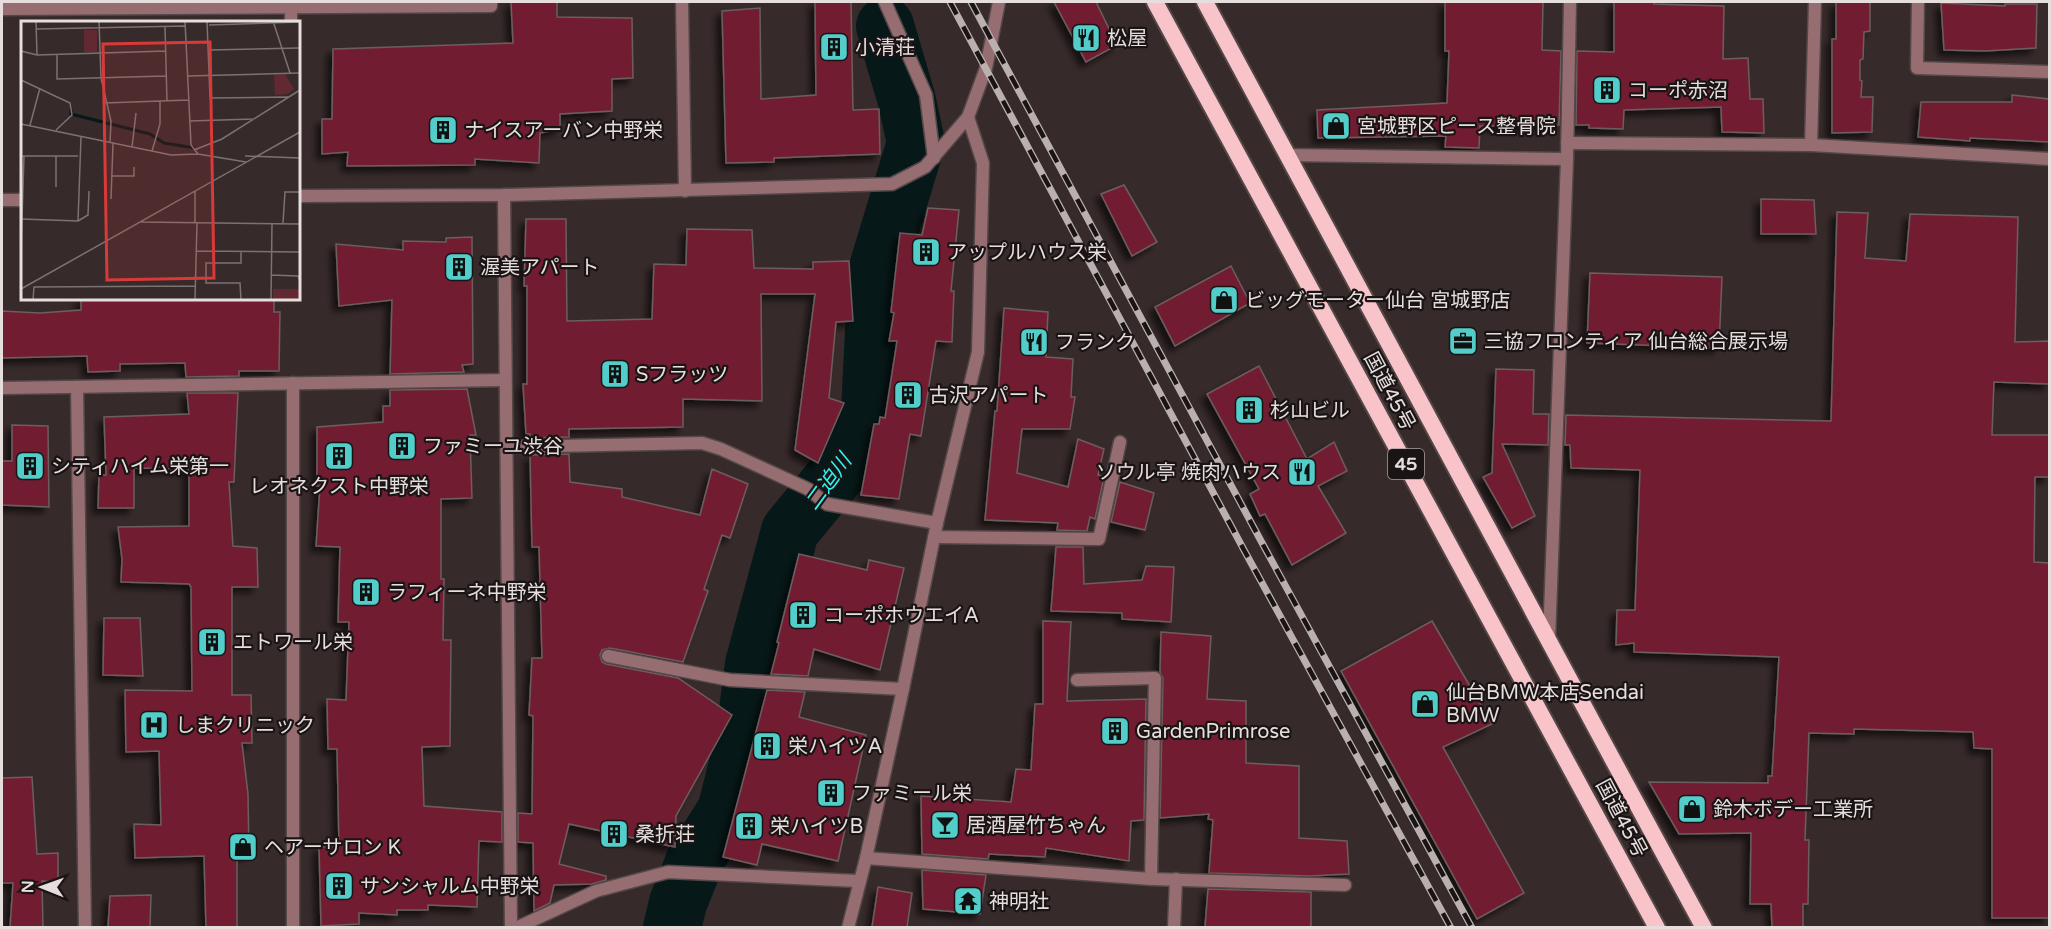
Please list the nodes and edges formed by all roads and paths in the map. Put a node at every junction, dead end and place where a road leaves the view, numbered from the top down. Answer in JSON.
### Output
{"nodes":[{"id":1,"x":491,"y":2,"type":"edge"},
{"id":2,"x":682,"y":2,"type":"edge"},
{"id":3,"x":885,"y":2,"type":"edge"},
{"id":4,"x":999,"y":2,"type":"edge"},
{"id":5,"x":1155,"y":2,"type":"edge"},
{"id":6,"x":1205,"y":2,"type":"edge"},
{"id":7,"x":1570,"y":2,"type":"edge"},
{"id":8,"x":1815,"y":2,"type":"edge"},
{"id":9,"x":1918,"y":2,"type":"edge"},
{"id":10,"x":72,"y":5,"type":"edge"},
{"id":11,"x":291,"y":5,"type":"edge"},
{"id":12,"x":2,"y":9,"type":"edge"},
{"id":13,"x":291,"y":21,"type":"edge"},
{"id":14,"x":2049,"y":72,"type":"edge"},
{"id":15,"x":968,"y":117,"type":"junction"},
{"id":16,"x":1567,"y":143,"type":"junction"},
{"id":17,"x":1811,"y":145,"type":"junction"},
{"id":18,"x":1289,"y":155,"type":"junction"},
{"id":19,"x":1567,"y":159,"type":"junction"},
{"id":20,"x":2049,"y":159,"type":"edge"},
{"id":21,"x":929,"y":162,"type":"junction"},
{"id":22,"x":685,"y":191,"type":"junction"},
{"id":23,"x":504,"y":195,"type":"junction"},
{"id":24,"x":300,"y":196,"type":"edge"},
{"id":25,"x":2,"y":200,"type":"edge"},
{"id":26,"x":21,"y":200,"type":"edge"},
{"id":27,"x":505,"y":380,"type":"junction"},
{"id":28,"x":293,"y":383,"type":"junction"},
{"id":29,"x":77,"y":387,"type":"junction"},
{"id":30,"x":2,"y":388,"type":"edge"},
{"id":31,"x":1120,"y":442,"type":"dead end"},
{"id":32,"x":507,"y":447,"type":"junction"},
{"id":33,"x":937,"y":523,"type":"junction"},
{"id":34,"x":934,"y":537,"type":"junction"},
{"id":35,"x":1549,"y":644,"type":"junction"},
{"id":36,"x":608,"y":656,"type":"dead end"},
{"id":37,"x":1077,"y":680,"type":"dead end"},
{"id":38,"x":903,"y":689,"type":"junction"},
{"id":39,"x":866,"y":858,"type":"junction"},
{"id":40,"x":1151,"y":879,"type":"junction"},
{"id":41,"x":1176,"y":879,"type":"junction"},
{"id":42,"x":858,"y":881,"type":"junction"},
{"id":43,"x":1346,"y":885,"type":"dead end"},
{"id":44,"x":85,"y":927,"type":"edge"},
{"id":45,"x":293,"y":927,"type":"edge"},
{"id":46,"x":511,"y":927,"type":"edge"},
{"id":47,"x":516,"y":927,"type":"edge"},
{"id":48,"x":848,"y":927,"type":"edge"},
{"id":49,"x":1174,"y":927,"type":"edge"},
{"id":50,"x":1657,"y":927,"type":"edge"},
{"id":51,"x":1704,"y":927,"type":"edge"}],
"edges":[{"from":1,"to":11,"type":"street"},
{"from":2,"to":22,"type":"street"},
{"from":3,"to":21,"type":"street"},
{"from":4,"to":15,"type":"street"},
{"from":5,"to":50,"type":"highway","name":"国道45号","number":"45"},
{"from":6,"to":18,"type":"highway","name":"国道45号","number":"45"},
{"from":7,"to":16,"type":"street"},
{"from":8,"to":17,"type":"street"},
{"from":9,"to":14,"type":"street"},
{"from":10,"to":11,"type":"street"},
{"from":10,"to":12,"type":"street"},
{"from":11,"to":13,"type":"street"},
{"from":15,"to":21,"type":"street"},
{"from":15,"to":33,"type":"street"},
{"from":16,"to":17,"type":"street"},
{"from":16,"to":19,"type":"street"},
{"from":17,"to":20,"type":"street"},
{"from":18,"to":19,"type":"street"},
{"from":18,"to":35,"type":"highway","name":"国道45号","number":"45"},
{"from":19,"to":35,"type":"street"},
{"from":21,"to":22,"type":"street"},
{"from":22,"to":23,"type":"street"},
{"from":23,"to":24,"type":"street"},
{"from":23,"to":27,"type":"street"},
{"from":25,"to":26,"type":"street"},
{"from":27,"to":28,"type":"street"},
{"from":27,"to":32,"type":"street"},
{"from":28,"to":29,"type":"street"},
{"from":28,"to":45,"type":"street"},
{"from":29,"to":30,"type":"street"},
{"from":29,"to":44,"type":"street"},
{"from":31,"to":34,"type":"street"},
{"from":32,"to":33,"type":"street"},
{"from":32,"to":46,"type":"street"},
{"from":33,"to":34,"type":"street"},
{"from":34,"to":38,"type":"street"},
{"from":35,"to":51,"type":"highway","name":"国道45号","number":"45"},
{"from":36,"to":38,"type":"street"},
{"from":37,"to":40,"type":"street"},
{"from":38,"to":39,"type":"street"},
{"from":39,"to":40,"type":"street"},
{"from":39,"to":42,"type":"street"},
{"from":40,"to":41,"type":"street"},
{"from":41,"to":43,"type":"street"},
{"from":41,"to":49,"type":"street"},
{"from":42,"to":47,"type":"street"},
{"from":42,"to":48,"type":"street"}]}
